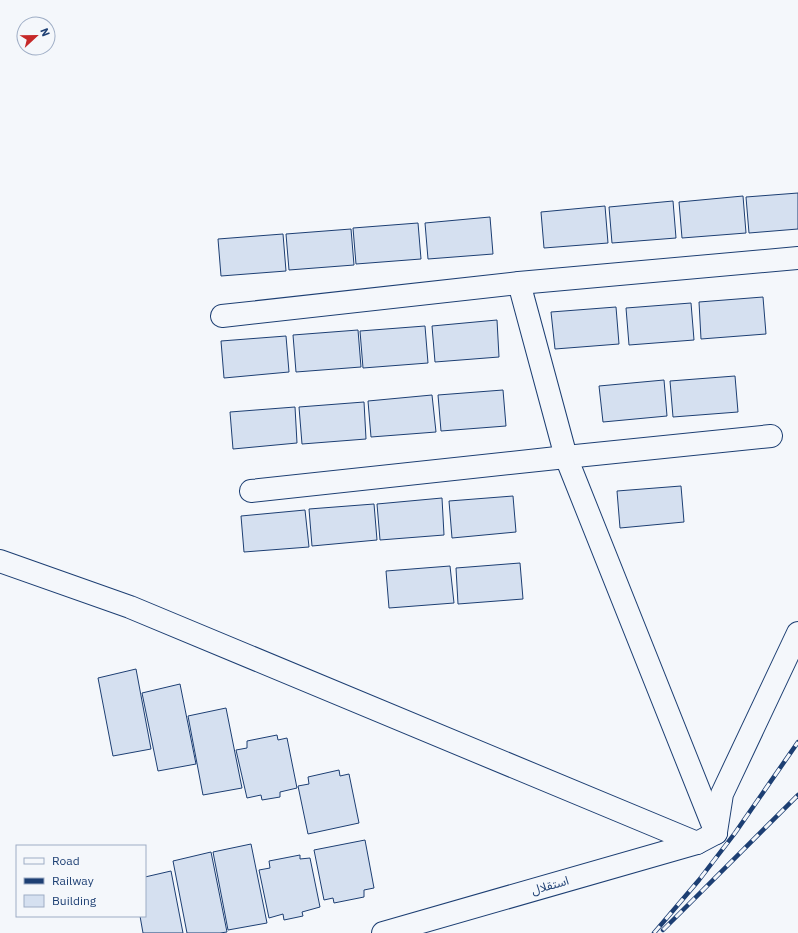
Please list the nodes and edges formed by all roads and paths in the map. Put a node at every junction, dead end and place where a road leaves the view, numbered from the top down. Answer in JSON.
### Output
{"nodes":[{"id":1,"x":798,"y":258,"type":"edge"},
{"id":2,"x":520,"y":283,"type":"junction"},
{"id":3,"x":222,"y":316,"type":"dead end"},
{"id":4,"x":771,"y":436,"type":"dead end"},
{"id":5,"x":566,"y":457,"type":"junction"},
{"id":6,"x":251,"y":491,"type":"dead end"},
{"id":7,"x":0,"y":561,"type":"edge"},
{"id":8,"x":798,"y":633,"type":"edge"},
{"id":9,"x":716,"y":833,"type":"junction"},
{"id":10,"x":697,"y":843,"type":"junction"},
{"id":11,"x":383,"y":933,"type":"edge"}],
"edges":[{"from":1,"to":2,"type":"street"},
{"from":2,"to":3,"type":"street"},
{"from":2,"to":5,"type":"street"},
{"from":4,"to":5,"type":"street"},
{"from":5,"to":6,"type":"street"},
{"from":5,"to":9,"type":"street"},
{"from":7,"to":10,"type":"street"},
{"from":8,"to":9,"type":"street"},
{"from":9,"to":10,"type":"street","name":"استقلال"},
{"from":10,"to":11,"type":"street","name":"استقلال"}]}
